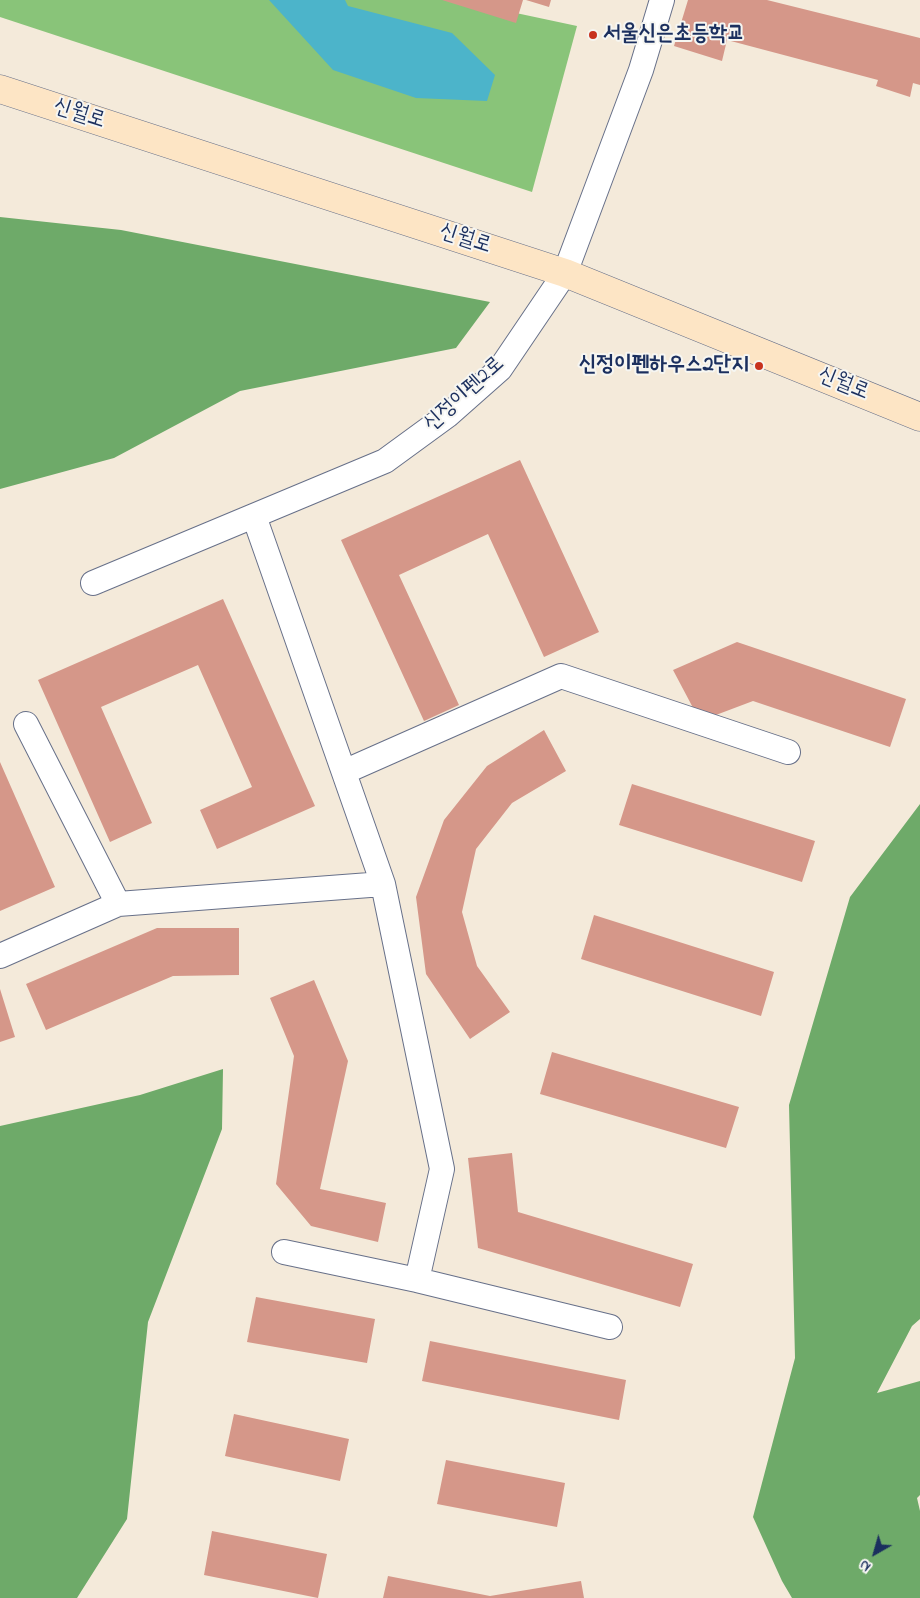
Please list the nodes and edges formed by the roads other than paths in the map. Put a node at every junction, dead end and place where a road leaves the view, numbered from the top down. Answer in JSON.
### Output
{"nodes":[{"id":1,"x":662,"y":0,"type":"edge"},
{"id":2,"x":0,"y":89,"type":"edge"},
{"id":3,"x":565,"y":273,"type":"junction"},
{"id":4,"x":920,"y":417,"type":"edge"},
{"id":5,"x":254,"y":516,"type":"junction"},
{"id":6,"x":94,"y":583,"type":"dead end"},
{"id":7,"x":26,"y":724,"type":"dead end"},
{"id":8,"x":788,"y":752,"type":"dead end"},
{"id":9,"x":344,"y":772,"type":"junction"},
{"id":10,"x":383,"y":884,"type":"junction"},
{"id":11,"x":118,"y":904,"type":"junction"},
{"id":12,"x":0,"y":956,"type":"edge"},
{"id":13,"x":284,"y":1252,"type":"dead end"},
{"id":14,"x":417,"y":1280,"type":"junction"},
{"id":15,"x":610,"y":1328,"type":"dead end"}],
"edges":[{"from":1,"to":3,"type":"street","name":"신정이펜2로"},
{"from":2,"to":3,"type":"main road","name":"신월로"},
{"from":3,"to":4,"type":"main road","name":"신월로"},
{"from":3,"to":5,"type":"street","name":"신정이펜2로"},
{"from":5,"to":6,"type":"street","name":"신정이펜2로"},
{"from":5,"to":9,"type":"street"},
{"from":7,"to":11,"type":"street"},
{"from":8,"to":9,"type":"street"},
{"from":9,"to":10,"type":"street"},
{"from":10,"to":11,"type":"street"},
{"from":10,"to":14,"type":"street"},
{"from":11,"to":12,"type":"street"},
{"from":13,"to":14,"type":"street"},
{"from":14,"to":15,"type":"street"}]}
